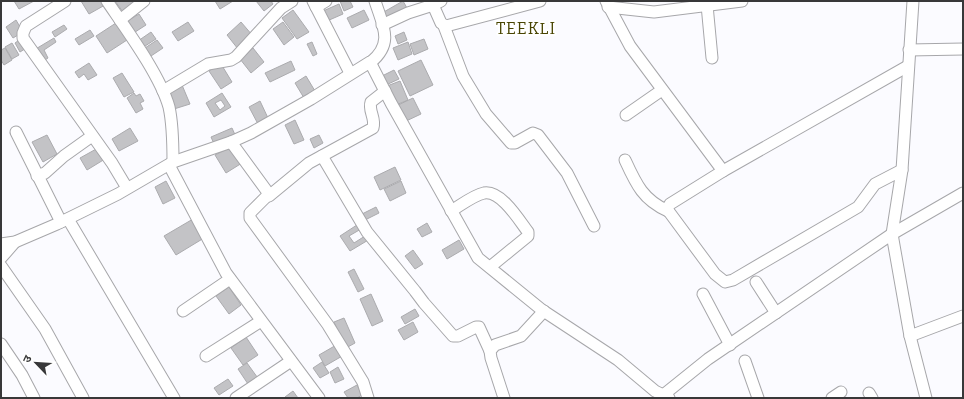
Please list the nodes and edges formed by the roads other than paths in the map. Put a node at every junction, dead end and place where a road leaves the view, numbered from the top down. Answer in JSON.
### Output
{"nodes":[{"id":1,"x":64,"y":1,"type":"edge"},
{"id":2,"x":107,"y":1,"type":"edge"},
{"id":3,"x":144,"y":1,"type":"edge"},
{"id":4,"x":292,"y":1,"type":"edge"},
{"id":5,"x":326,"y":1,"type":"edge"},
{"id":6,"x":375,"y":1,"type":"edge"},
{"id":7,"x":540,"y":1,"type":"edge"},
{"id":8,"x":742,"y":1,"type":"edge"},
{"id":9,"x":913,"y":1,"type":"edge"},
{"id":10,"x":437,"y":3,"type":"edge"},
{"id":11,"x":315,"y":4,"type":"edge"},
{"id":12,"x":607,"y":4,"type":"edge"},
{"id":13,"x":663,"y":6,"type":"edge"},
{"id":14,"x":707,"y":6,"type":"junction"},
{"id":15,"x":120,"y":20,"type":"junction"},
{"id":16,"x":382,"y":25,"type":"junction"},
{"id":17,"x":444,"y":26,"type":"junction"},
{"id":18,"x":963,"y":49,"type":"edge"},
{"id":19,"x":909,"y":50,"type":"junction"},
{"id":20,"x":712,"y":58,"type":"dead end"},
{"id":21,"x":372,"y":62,"type":"junction"},
{"id":22,"x":908,"y":66,"type":"junction"},
{"id":23,"x":350,"y":73,"type":"junction"},
{"id":24,"x":662,"y":90,"type":"junction"},
{"id":25,"x":163,"y":91,"type":"junction"},
{"id":26,"x":385,"y":91,"type":"junction"},
{"id":27,"x":626,"y":115,"type":"dead end"},
{"id":28,"x":16,"y":132,"type":"dead end"},
{"id":29,"x":92,"y":136,"type":"junction"},
{"id":30,"x":231,"y":142,"type":"junction"},
{"id":31,"x":322,"y":156,"type":"junction"},
{"id":32,"x":625,"y":160,"type":"dead end"},
{"id":33,"x":171,"y":164,"type":"junction"},
{"id":34,"x":902,"y":170,"type":"junction"},
{"id":35,"x":723,"y":171,"type":"junction"},
{"id":36,"x":37,"y":176,"type":"junction"},
{"id":37,"x":127,"y":188,"type":"junction"},
{"id":38,"x":963,"y":192,"type":"edge"},
{"id":39,"x":269,"y":196,"type":"junction"},
{"id":40,"x":451,"y":211,"type":"junction"},
{"id":41,"x":668,"y":211,"type":"junction"},
{"id":42,"x":65,"y":221,"type":"junction"},
{"id":43,"x":594,"y":226,"type":"dead end"},
{"id":44,"x":892,"y":234,"type":"junction"},
{"id":45,"x":15,"y":242,"type":"junction"},
{"id":46,"x":1,"y":244,"type":"edge"},
{"id":47,"x":1,"y":258,"type":"edge"},
{"id":48,"x":1,"y":266,"type":"edge"},
{"id":49,"x":490,"y":267,"type":"junction"},
{"id":50,"x":230,"y":279,"type":"junction"},
{"id":51,"x":756,"y":282,"type":"dead end"},
{"id":52,"x":703,"y":294,"type":"dead end"},
{"id":53,"x":183,"y":311,"type":"dead end"},
{"id":54,"x":544,"y":311,"type":"junction"},
{"id":55,"x":776,"y":313,"type":"junction"},
{"id":56,"x":963,"y":316,"type":"edge"},
{"id":57,"x":261,"y":321,"type":"junction"},
{"id":58,"x":910,"y":336,"type":"junction"},
{"id":59,"x":1,"y":344,"type":"edge"},
{"id":60,"x":730,"y":345,"type":"junction"},
{"id":61,"x":490,"y":351,"type":"junction"},
{"id":62,"x":206,"y":356,"type":"dead end"},
{"id":63,"x":291,"y":361,"type":"junction"},
{"id":64,"x":745,"y":362,"type":"dead end"},
{"id":65,"x":665,"y":397,"type":"edge"},
{"id":66,"x":34,"y":398,"type":"edge"},
{"id":67,"x":83,"y":398,"type":"edge"},
{"id":68,"x":174,"y":398,"type":"edge"},
{"id":69,"x":236,"y":398,"type":"edge"},
{"id":70,"x":319,"y":398,"type":"edge"},
{"id":71,"x":368,"y":398,"type":"edge"},
{"id":72,"x":504,"y":398,"type":"edge"},
{"id":73,"x":758,"y":398,"type":"edge"},
{"id":74,"x":926,"y":398,"type":"edge"}],
"edges":[{"from":1,"to":29,"type":"street"},
{"from":2,"to":15,"type":"street"},
{"from":3,"to":15,"type":"street"},
{"from":4,"to":25,"type":"street"},
{"from":5,"to":11,"type":"street"},
{"from":6,"to":16,"type":"street"},
{"from":7,"to":17,"type":"street"},
{"from":8,"to":14,"type":"street"},
{"from":9,"to":19,"type":"street"},
{"from":10,"to":16,"type":"street"},
{"from":10,"to":17,"type":"street"},
{"from":11,"to":23,"type":"street"},
{"from":12,"to":13,"type":"street"},
{"from":12,"to":24,"type":"street"},
{"from":13,"to":14,"type":"street"},
{"from":14,"to":20,"type":"street"},
{"from":15,"to":25,"type":"street"},
{"from":16,"to":21,"type":"street"},
{"from":17,"to":43,"type":"street"},
{"from":18,"to":19,"type":"street"},
{"from":19,"to":22,"type":"street"},
{"from":21,"to":23,"type":"street"},
{"from":21,"to":26,"type":"street"},
{"from":22,"to":34,"type":"street"},
{"from":22,"to":35,"type":"street"},
{"from":23,"to":30,"type":"street"},
{"from":24,"to":27,"type":"street"},
{"from":24,"to":35,"type":"street"},
{"from":25,"to":33,"type":"street"},
{"from":26,"to":31,"type":"street"},
{"from":26,"to":40,"type":"street"},
{"from":28,"to":36,"type":"street"},
{"from":29,"to":36,"type":"street"},
{"from":29,"to":37,"type":"street"},
{"from":30,"to":33,"type":"street"},
{"from":30,"to":39,"type":"street"},
{"from":31,"to":39,"type":"street"},
{"from":31,"to":61,"type":"street"},
{"from":32,"to":41,"type":"street"},
{"from":33,"to":37,"type":"street"},
{"from":33,"to":50,"type":"street"},
{"from":34,"to":41,"type":"street"},
{"from":34,"to":44,"type":"street"},
{"from":35,"to":41,"type":"street"},
{"from":36,"to":42,"type":"street"},
{"from":37,"to":42,"type":"street"},
{"from":38,"to":44,"type":"street"},
{"from":39,"to":71,"type":"street"},
{"from":40,"to":49,"type":"street"},
{"from":40,"to":49,"type":"street"},
{"from":42,"to":45,"type":"street"},
{"from":42,"to":68,"type":"street"},
{"from":44,"to":55,"type":"street"},
{"from":44,"to":58,"type":"street"},
{"from":45,"to":46,"type":"street"},
{"from":45,"to":47,"type":"street"},
{"from":48,"to":67,"type":"street"},
{"from":49,"to":54,"type":"street"},
{"from":50,"to":53,"type":"street"},
{"from":50,"to":57,"type":"street"},
{"from":51,"to":55,"type":"street"},
{"from":52,"to":60,"type":"street"},
{"from":54,"to":61,"type":"street"},
{"from":54,"to":65,"type":"street"},
{"from":55,"to":60,"type":"street"},
{"from":56,"to":58,"type":"street"},
{"from":57,"to":62,"type":"street"},
{"from":57,"to":63,"type":"street"},
{"from":58,"to":74,"type":"street"},
{"from":59,"to":66,"type":"street"},
{"from":60,"to":65,"type":"street"},
{"from":61,"to":72,"type":"street"},
{"from":63,"to":69,"type":"street"},
{"from":63,"to":70,"type":"street"},
{"from":64,"to":73,"type":"street"}]}
